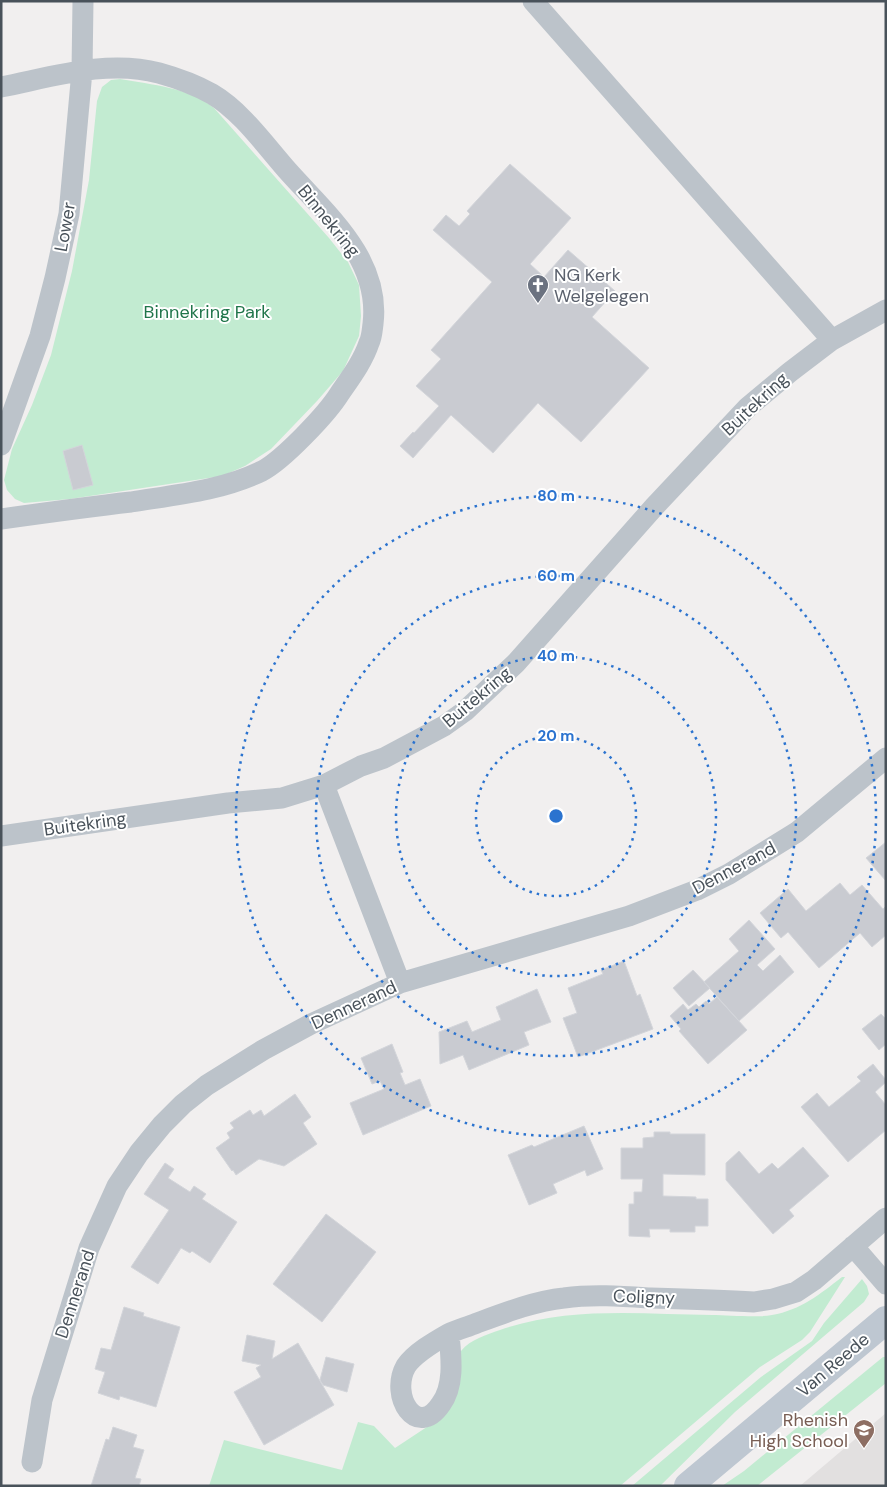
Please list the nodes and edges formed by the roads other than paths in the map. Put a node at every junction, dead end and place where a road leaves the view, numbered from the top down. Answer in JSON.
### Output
{"nodes":[{"id":1,"x":82,"y":1,"type":"edge"},
{"id":2,"x":533,"y":1,"type":"edge"},
{"id":3,"x":82,"y":72,"type":"junction"},
{"id":4,"x":1,"y":87,"type":"edge"},
{"id":5,"x":886,"y":310,"type":"edge"},
{"id":6,"x":832,"y":340,"type":"junction"},
{"id":7,"x":1,"y":445,"type":"edge"},
{"id":8,"x":1,"y":519,"type":"edge"},
{"id":9,"x":886,"y":758,"type":"edge"},
{"id":10,"x":324,"y":786,"type":"junction"},
{"id":11,"x":1,"y":836,"type":"edge"},
{"id":12,"x":400,"y":983,"type":"junction"},
{"id":13,"x":886,"y":1218,"type":"edge"},
{"id":14,"x":853,"y":1246,"type":"junction"},
{"id":15,"x":886,"y":1284,"type":"edge"},
{"id":16,"x":886,"y":1320,"type":"edge"},
{"id":17,"x":449,"y":1334,"type":"junction"},
{"id":18,"x":32,"y":1462,"type":"dead end"},
{"id":19,"x":688,"y":1486,"type":"edge"}],
"edges":[{"from":1,"to":3,"type":"street","name":"Lower"},
{"from":2,"to":6,"type":"street"},
{"from":3,"to":4,"type":"street","name":"Binnekring"},
{"from":3,"to":7,"type":"street","name":"Lower"},
{"from":3,"to":8,"type":"street","name":"Binnekring"},
{"from":5,"to":6,"type":"street","name":"Buitekring"},
{"from":6,"to":10,"type":"street","name":"Buitekring"},
{"from":9,"to":12,"type":"street","name":"Dennerand"},
{"from":10,"to":11,"type":"street","name":"Buitekring"},
{"from":10,"to":12,"type":"street"},
{"from":12,"to":18,"type":"street","name":"Dennerand"},
{"from":13,"to":14,"type":"street","name":"Coligny"},
{"from":14,"to":15,"type":"street"},
{"from":14,"to":17,"type":"street","name":"Coligny"},
{"from":16,"to":19,"type":"street","name":"Van Reede"},
{"from":17,"to":17,"type":"street","name":"Coligny"}]}
